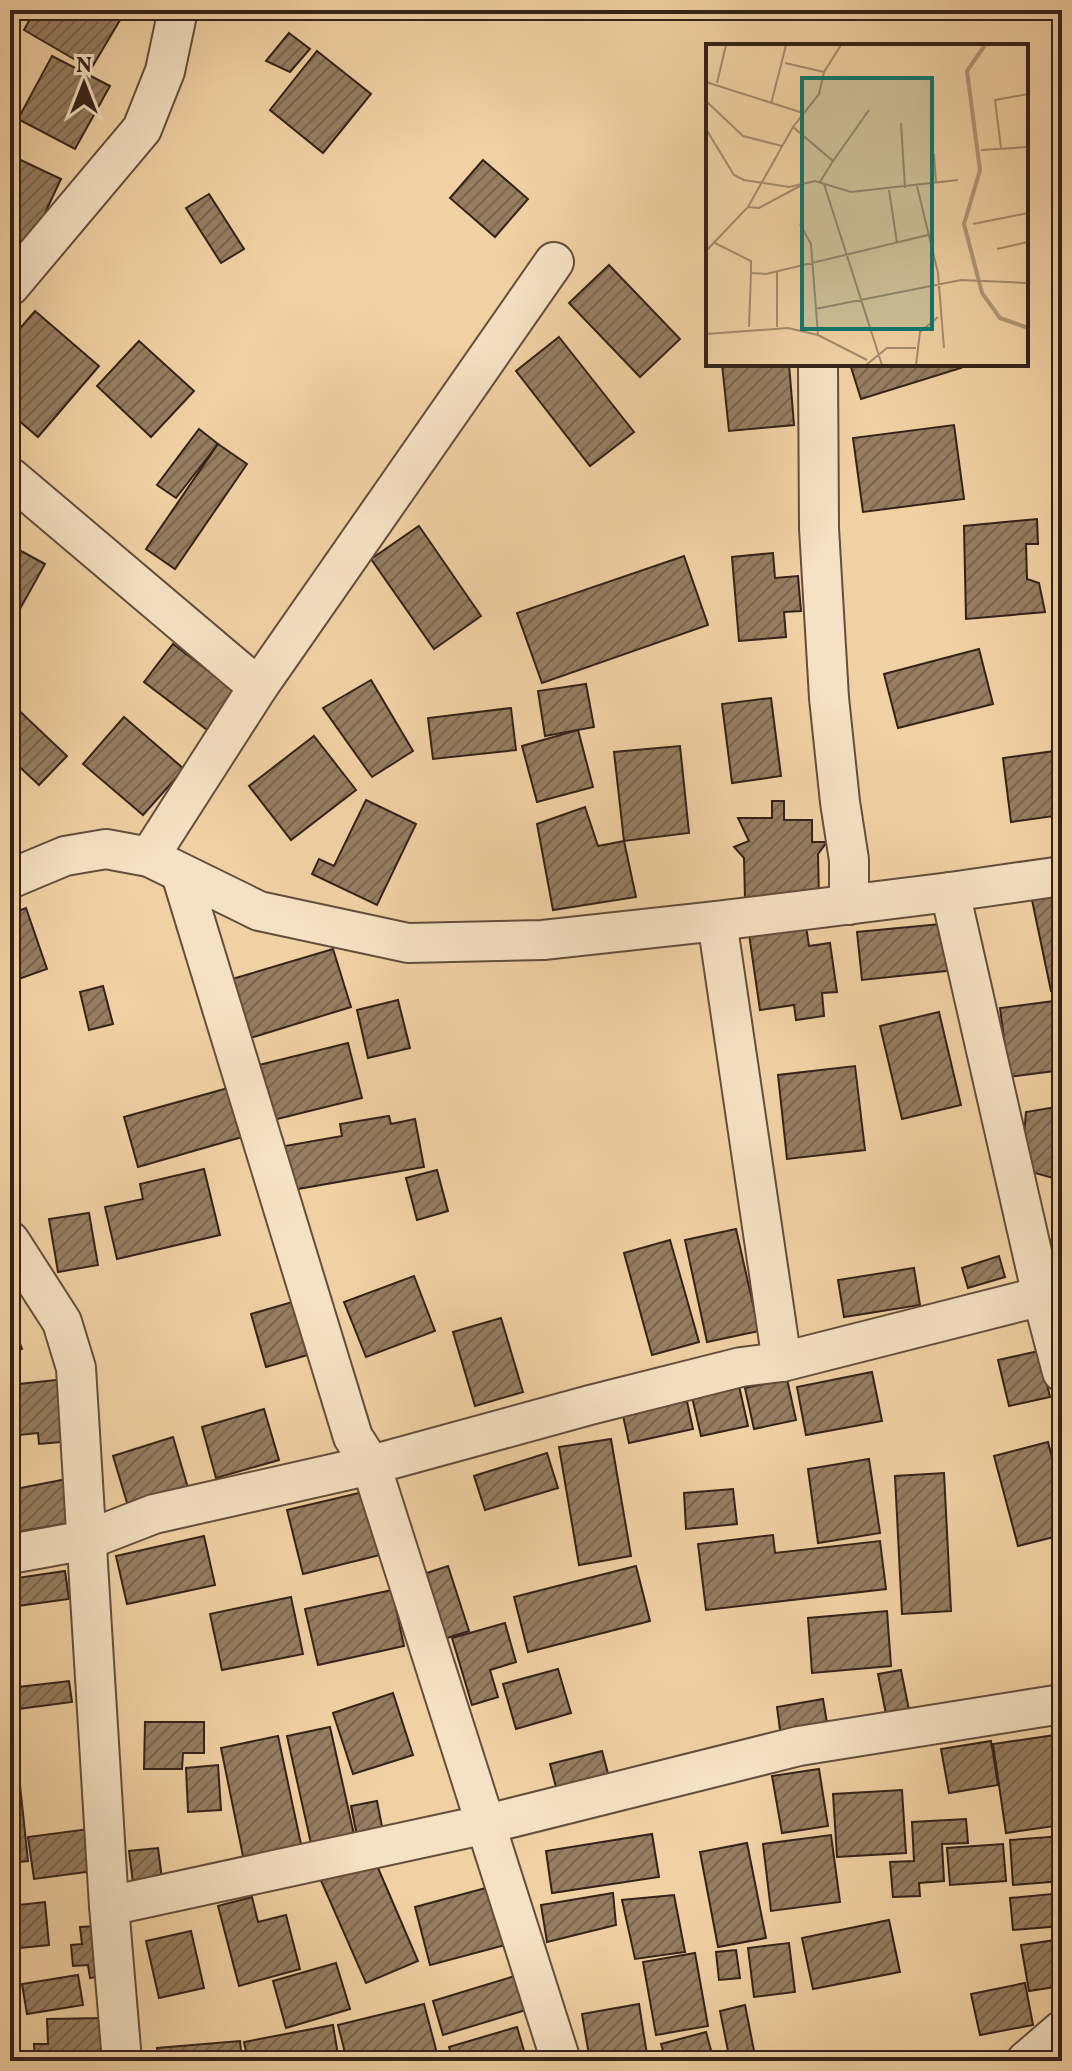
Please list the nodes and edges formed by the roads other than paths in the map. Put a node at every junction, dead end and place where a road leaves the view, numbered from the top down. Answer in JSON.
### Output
{"nodes":[{"id":1,"x":178,"y":10,"type":"edge"},
{"id":2,"x":554,"y":262,"type":"dead end"},
{"id":3,"x":10,"y":286,"type":"edge"},
{"id":4,"x":818,"y":368,"type":"dead end"},
{"id":5,"x":10,"y":477,"type":"edge"},
{"id":6,"x":258,"y":687,"type":"junction"},
{"id":7,"x":165,"y":866,"type":"junction"},
{"id":8,"x":1062,"y":876,"type":"edge"},
{"id":9,"x":10,"y":879,"type":"edge"},
{"id":10,"x":950,"y":892,"type":"junction"},
{"id":11,"x":849,"y":905,"type":"junction"},
{"id":12,"x":717,"y":921,"type":"junction"},
{"id":13,"x":10,"y":1241,"type":"edge"},
{"id":14,"x":1042,"y":1296,"type":"junction"},
{"id":15,"x":782,"y":1362,"type":"junction"},
{"id":16,"x":1062,"y":1372,"type":"edge"},
{"id":17,"x":371,"y":1465,"type":"junction"},
{"id":18,"x":87,"y":1540,"type":"junction"},
{"id":19,"x":10,"y":1554,"type":"edge"},
{"id":20,"x":1062,"y":1704,"type":"edge"},
{"id":21,"x":487,"y":1824,"type":"junction"},
{"id":22,"x":109,"y":1906,"type":"junction"},
{"id":23,"x":1062,"y":2030,"type":"edge"},
{"id":24,"x":122,"y":2061,"type":"edge"},
{"id":25,"x":561,"y":2061,"type":"edge"},
{"id":26,"x":1026,"y":2061,"type":"edge"}],
"edges":[{"from":1,"to":3,"type":"street"},
{"from":2,"to":6,"type":"street"},
{"from":4,"to":11,"type":"street"},
{"from":5,"to":6,"type":"street"},
{"from":6,"to":7,"type":"street"},
{"from":7,"to":9,"type":"street"},
{"from":7,"to":12,"type":"street"},
{"from":7,"to":17,"type":"street"},
{"from":8,"to":10,"type":"street"},
{"from":10,"to":11,"type":"street"},
{"from":10,"to":14,"type":"street"},
{"from":11,"to":12,"type":"street"},
{"from":12,"to":15,"type":"street"},
{"from":13,"to":18,"type":"street"},
{"from":14,"to":15,"type":"street"},
{"from":14,"to":16,"type":"street"},
{"from":15,"to":17,"type":"street"},
{"from":17,"to":18,"type":"street"},
{"from":17,"to":21,"type":"street"},
{"from":18,"to":19,"type":"street"},
{"from":18,"to":22,"type":"street"},
{"from":20,"to":21,"type":"street"},
{"from":21,"to":22,"type":"street"},
{"from":21,"to":25,"type":"street"},
{"from":22,"to":24,"type":"street"},
{"from":23,"to":26,"type":"street"}]}
